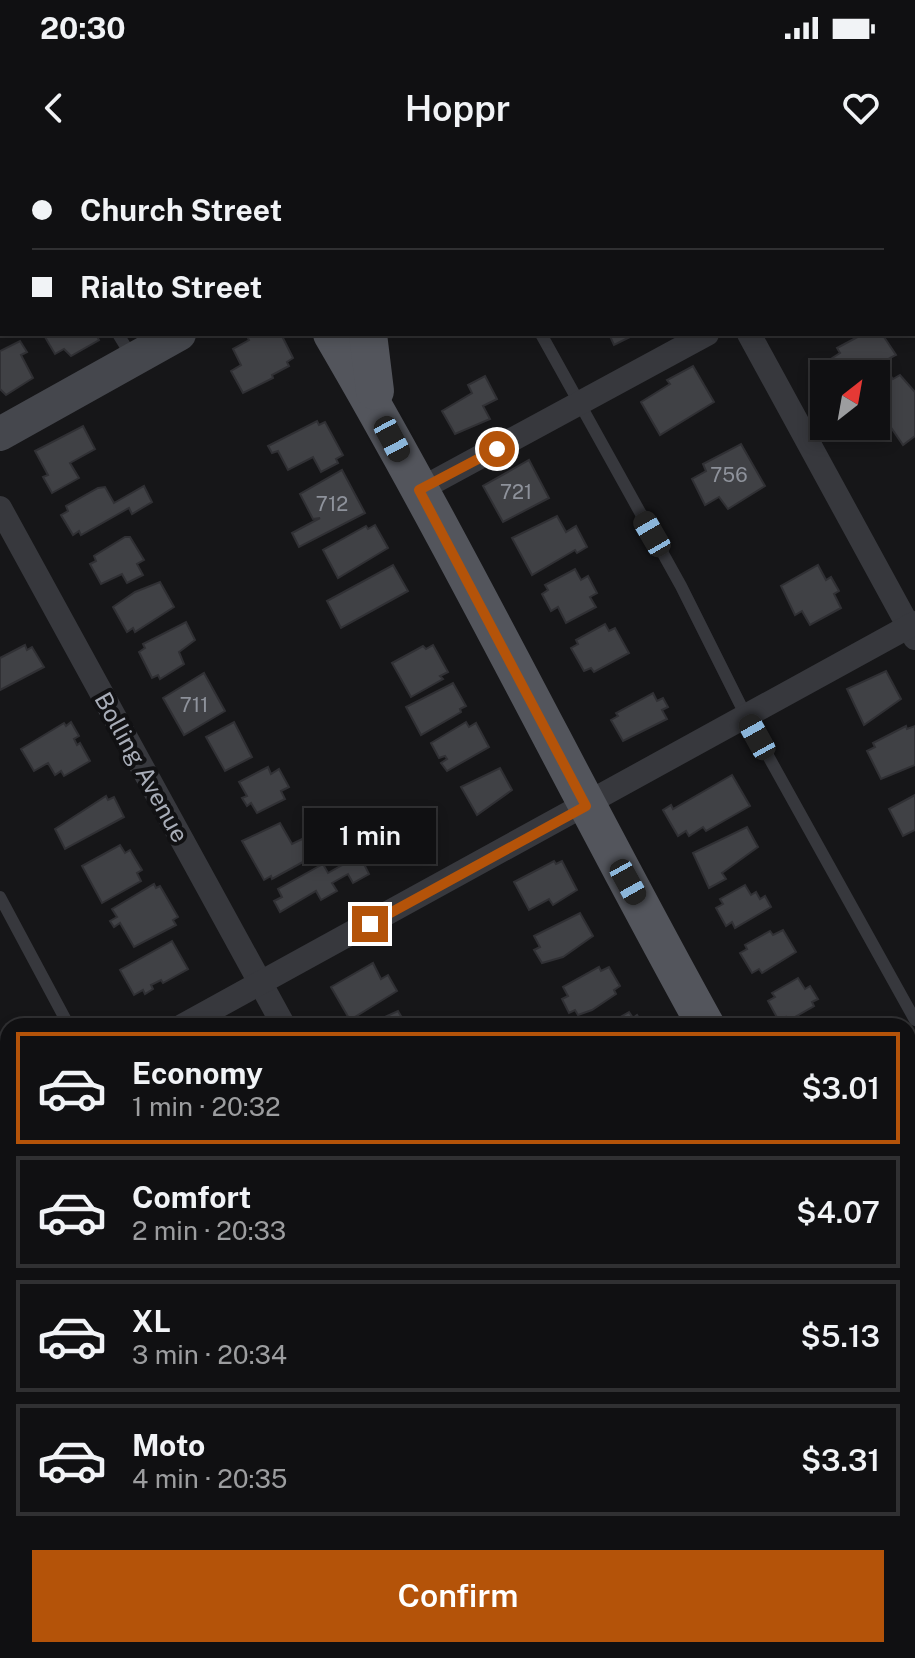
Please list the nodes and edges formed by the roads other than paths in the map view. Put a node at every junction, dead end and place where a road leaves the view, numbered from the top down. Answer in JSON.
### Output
{"nodes":[{"id":1,"x":171,"y":336,"type":"edge"},
{"id":2,"x":333,"y":336,"type":"edge"},
{"id":3,"x":368,"y":336,"type":"edge"},
{"id":4,"x":542,"y":336,"type":"edge"},
{"id":5,"x":703,"y":336,"type":"edge"},
{"id":6,"x":750,"y":336,"type":"edge"},
{"id":7,"x":126,"y":347,"type":"edge"},
{"id":8,"x":578,"y":405,"type":"junction"},
{"id":9,"x":379,"y":414,"type":"junction"},
{"id":10,"x":0,"y":434,"type":"edge"},
{"id":11,"x":419,"y":490,"type":"junction"},
{"id":12,"x":0,"y":508,"type":"edge"},
{"id":13,"x":913,"y":629,"type":"edge"},
{"id":14,"x":747,"y":718,"type":"junction"},
{"id":15,"x":586,"y":806,"type":"junction"},
{"id":16,"x":0,"y":897,"type":"edge"},
{"id":17,"x":260,"y":984,"type":"junction"},
{"id":18,"x":65,"y":1018,"type":"edge"},
{"id":19,"x":197,"y":1018,"type":"edge"},
{"id":20,"x":279,"y":1018,"type":"edge"},
{"id":21,"x":702,"y":1018,"type":"edge"},
{"id":22,"x":914,"y":1018,"type":"edge"}],
"edges":[{"from":1,"to":7,"type":"main road"},
{"from":2,"to":9,"type":"main road"},
{"from":3,"to":9,"type":"main road"},
{"from":4,"to":8,"type":"lane"},
{"from":5,"to":8,"type":"street"},
{"from":6,"to":13,"type":"street"},
{"from":7,"to":10,"type":"main road"},
{"from":8,"to":11,"type":"street"},
{"from":8,"to":14,"type":"lane"},
{"from":9,"to":11,"type":"main road"},
{"from":11,"to":15,"type":"main road"},
{"from":12,"to":17,"type":"street","name":"Bolling Avenue"},
{"from":13,"to":14,"type":"street"},
{"from":14,"to":15,"type":"street"},
{"from":14,"to":22,"type":"lane"},
{"from":15,"to":17,"type":"street"},
{"from":15,"to":21,"type":"main road"},
{"from":16,"to":18,"type":"lane"},
{"from":17,"to":19,"type":"street"},
{"from":17,"to":20,"type":"street","name":"Bolling Avenue"}]}
